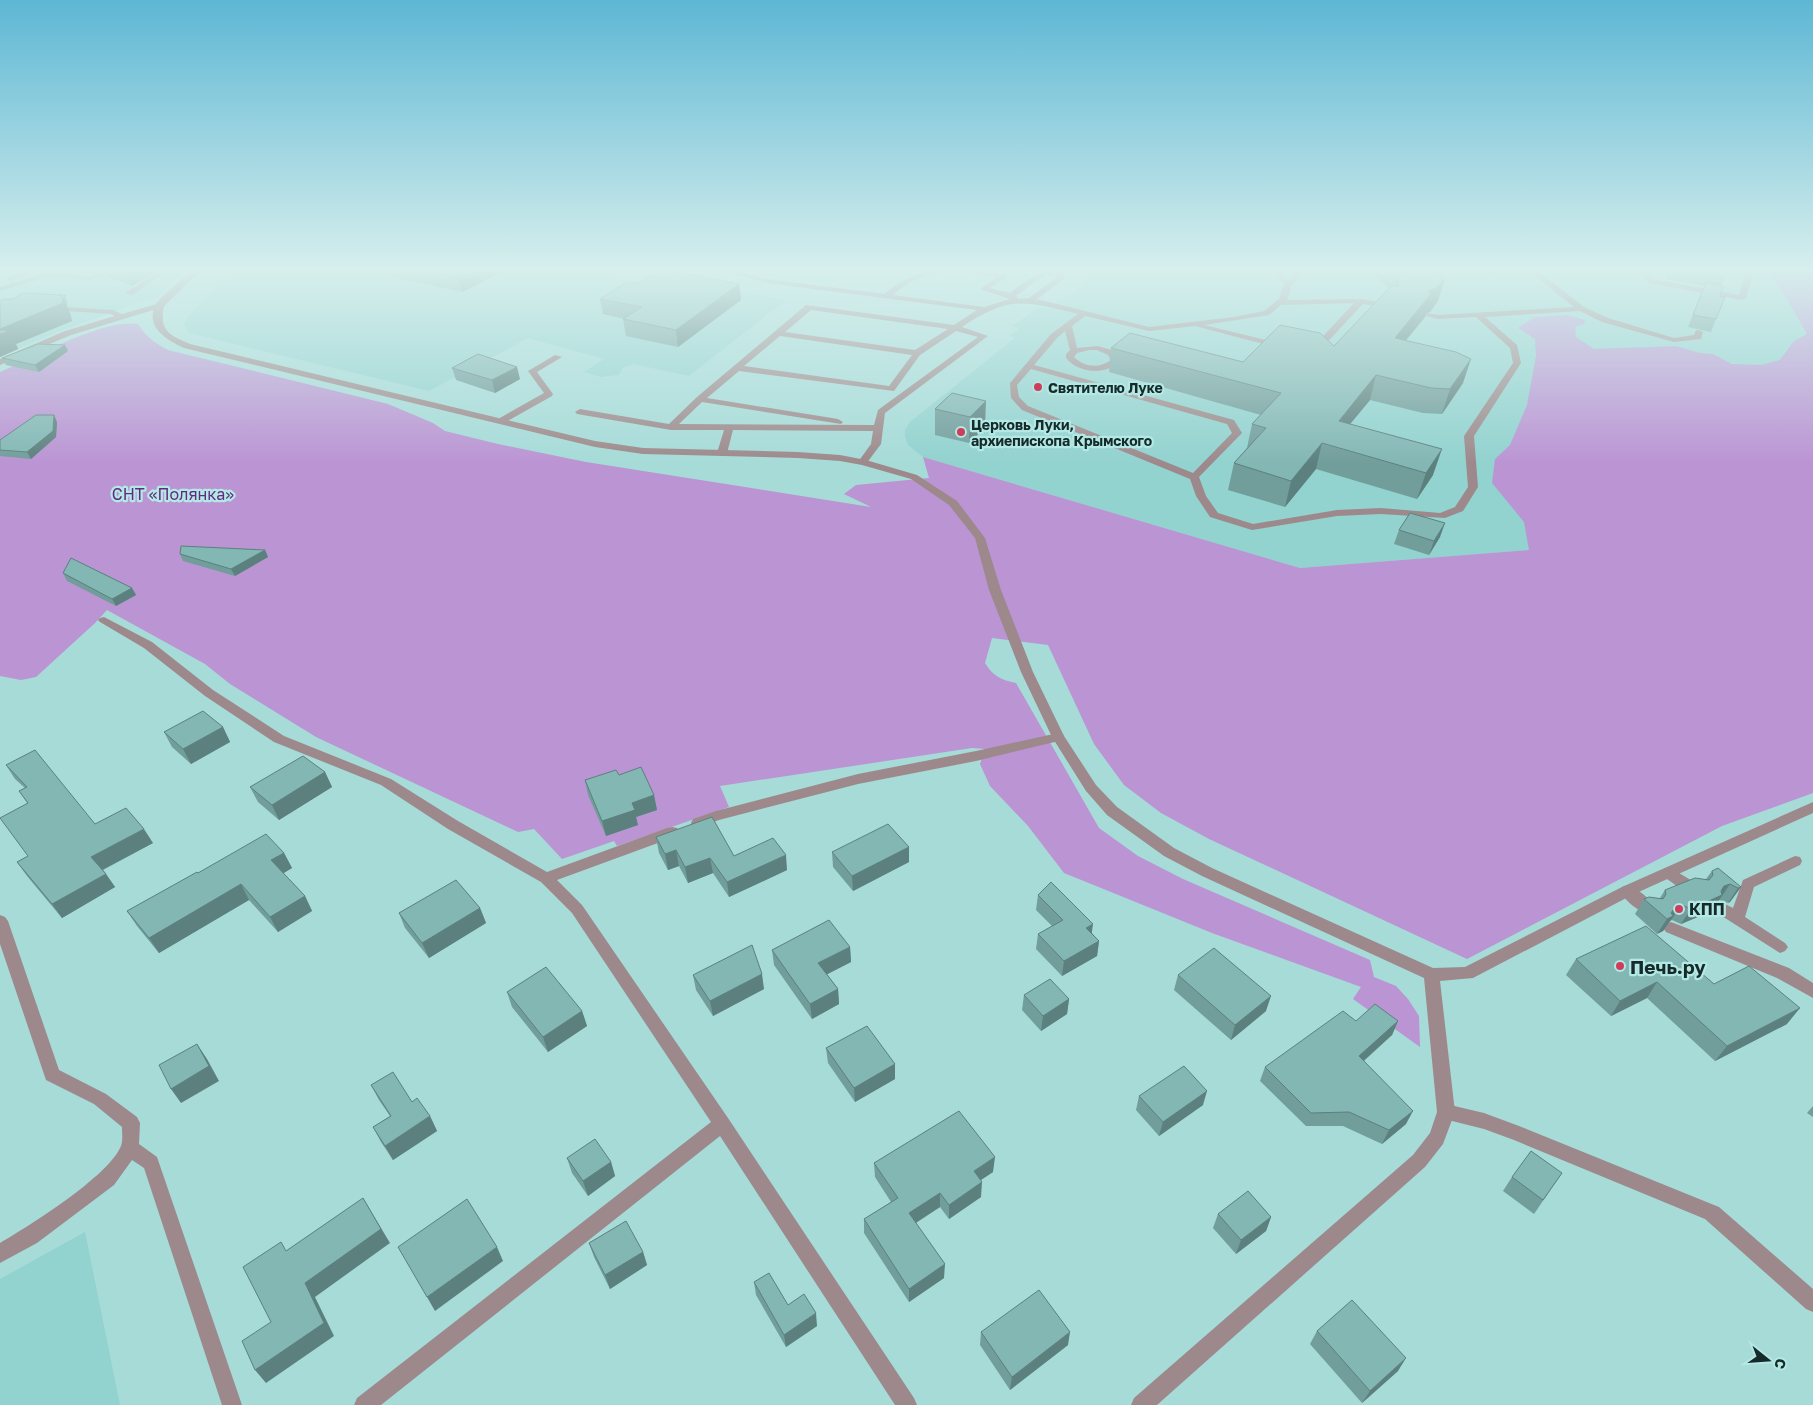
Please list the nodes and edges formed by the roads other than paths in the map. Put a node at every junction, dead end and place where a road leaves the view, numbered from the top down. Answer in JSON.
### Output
{"nodes":[{"id":1,"x":1699,"y":332,"type":"dead end"},
{"id":2,"x":69,"y":333,"type":"edge"},
{"id":3,"x":163,"y":333,"type":"edge"},
{"id":4,"x":778,"y":333,"type":"joint"},
{"id":5,"x":949,"y":333,"type":"edge"},
{"id":6,"x":972,"y":333,"type":"edge"},
{"id":7,"x":1058,"y":333,"type":"edge"},
{"id":8,"x":1070,"y":333,"type":"edge"},
{"id":9,"x":1226,"y":333,"type":"edge"},
{"id":10,"x":1331,"y":333,"type":"edge"},
{"id":11,"x":1498,"y":333,"type":"edge"},
{"id":12,"x":1648,"y":333,"type":"edge"},
{"id":13,"x":1071,"y":338,"type":"junction"},
{"id":14,"x":1284,"y":347,"type":"edge"},
{"id":15,"x":1089,"y":348,"type":"junction"},
{"id":16,"x":1074,"y":351,"type":"junction"},
{"id":17,"x":1302,"y":351,"type":"edge"},
{"id":18,"x":917,"y":353,"type":"junction"},
{"id":19,"x":558,"y":357,"type":"dead end"},
{"id":20,"x":0,"y":362,"type":"edge"},
{"id":21,"x":1028,"y":366,"type":"junction"},
{"id":22,"x":736,"y":368,"type":"junction"},
{"id":23,"x":891,"y":389,"type":"junction"},
{"id":24,"x":700,"y":399,"type":"junction"},
{"id":25,"x":580,"y":412,"type":"dead end"},
{"id":26,"x":881,"y":412,"type":"junction"},
{"id":27,"x":501,"y":422,"type":"junction"},
{"id":28,"x":671,"y":427,"type":"junction"},
{"id":29,"x":729,"y":428,"type":"junction"},
{"id":30,"x":878,"y":428,"type":"junction"},
{"id":31,"x":722,"y":453,"type":"junction"},
{"id":32,"x":863,"y":462,"type":"junction"},
{"id":33,"x":1194,"y":477,"type":"junction"},
{"id":34,"x":104,"y":620,"type":"dead end"},
{"id":35,"x":1058,"y":737,"type":"junction"},
{"id":36,"x":1813,"y":807,"type":"edge"},
{"id":37,"x":1795,"y":861,"type":"dead end"},
{"id":38,"x":1669,"y":873,"type":"junction"},
{"id":39,"x":546,"y":878,"type":"junction"},
{"id":40,"x":1694,"y":889,"type":"edge"},
{"id":41,"x":1627,"y":891,"type":"junction"},
{"id":42,"x":1719,"y":907,"type":"edge"},
{"id":43,"x":1648,"y":908,"type":"edge"},
{"id":44,"x":1737,"y":919,"type":"junction"},
{"id":45,"x":0,"y":921,"type":"edge"},
{"id":46,"x":1671,"y":928,"type":"edge"},
{"id":47,"x":1780,"y":947,"type":"dead end"},
{"id":48,"x":1430,"y":974,"type":"junction"},
{"id":49,"x":1813,"y":991,"type":"edge"},
{"id":50,"x":1446,"y":1112,"type":"junction"},
{"id":51,"x":722,"y":1124,"type":"junction"},
{"id":52,"x":130,"y":1148,"type":"junction"},
{"id":53,"x":0,"y":1253,"type":"edge"},
{"id":54,"x":1813,"y":1302,"type":"edge"},
{"id":55,"x":232,"y":1405,"type":"edge"},
{"id":56,"x":364,"y":1405,"type":"edge"},
{"id":57,"x":907,"y":1405,"type":"edge"},
{"id":58,"x":1141,"y":1405,"type":"edge"}],
"edges":[{"from":1,"to":12,"type":"street"},
{"from":2,"to":20,"type":"street"},
{"from":3,"to":27,"type":"street"},
{"from":4,"to":18,"type":"street"},
{"from":4,"to":22,"type":"street"},
{"from":5,"to":18,"type":"street"},
{"from":6,"to":26,"type":"street"},
{"from":7,"to":21,"type":"street"},
{"from":8,"to":13,"type":"street"},
{"from":9,"to":14,"type":"street"},
{"from":10,"to":17,"type":"street"},
{"from":11,"to":33,"type":"street"},
{"from":13,"to":15,"type":"street"},
{"from":13,"to":16,"type":"street"},
{"from":15,"to":16,"type":"street"},
{"from":15,"to":16,"type":"street"},
{"from":18,"to":23,"type":"street"},
{"from":19,"to":27,"type":"street"},
{"from":21,"to":33,"type":"street"},
{"from":21,"to":33,"type":"street"},
{"from":22,"to":23,"type":"street"},
{"from":22,"to":24,"type":"street"},
{"from":23,"to":26,"type":"street"},
{"from":24,"to":28,"type":"street"},
{"from":24,"to":30,"type":"street"},
{"from":25,"to":28,"type":"street"},
{"from":26,"to":30,"type":"street"},
{"from":27,"to":31,"type":"street"},
{"from":28,"to":29,"type":"street"},
{"from":29,"to":30,"type":"street"},
{"from":29,"to":31,"type":"street"},
{"from":30,"to":32,"type":"street"},
{"from":31,"to":32,"type":"street"},
{"from":32,"to":35,"type":"street"},
{"from":34,"to":39,"type":"street"},
{"from":35,"to":39,"type":"street"},
{"from":35,"to":48,"type":"street"},
{"from":36,"to":38,"type":"street"},
{"from":37,"to":44,"type":"street"},
{"from":38,"to":40,"type":"street"},
{"from":38,"to":41,"type":"street"},
{"from":39,"to":51,"type":"street"},
{"from":41,"to":43,"type":"street"},
{"from":41,"to":48,"type":"street"},
{"from":42,"to":44,"type":"street"},
{"from":44,"to":47,"type":"street"},
{"from":45,"to":52,"type":"street"},
{"from":46,"to":49,"type":"street"},
{"from":48,"to":50,"type":"street"},
{"from":50,"to":54,"type":"street"},
{"from":50,"to":58,"type":"street"},
{"from":51,"to":56,"type":"street"},
{"from":51,"to":57,"type":"street"},
{"from":52,"to":53,"type":"street"},
{"from":52,"to":55,"type":"street"}]}
